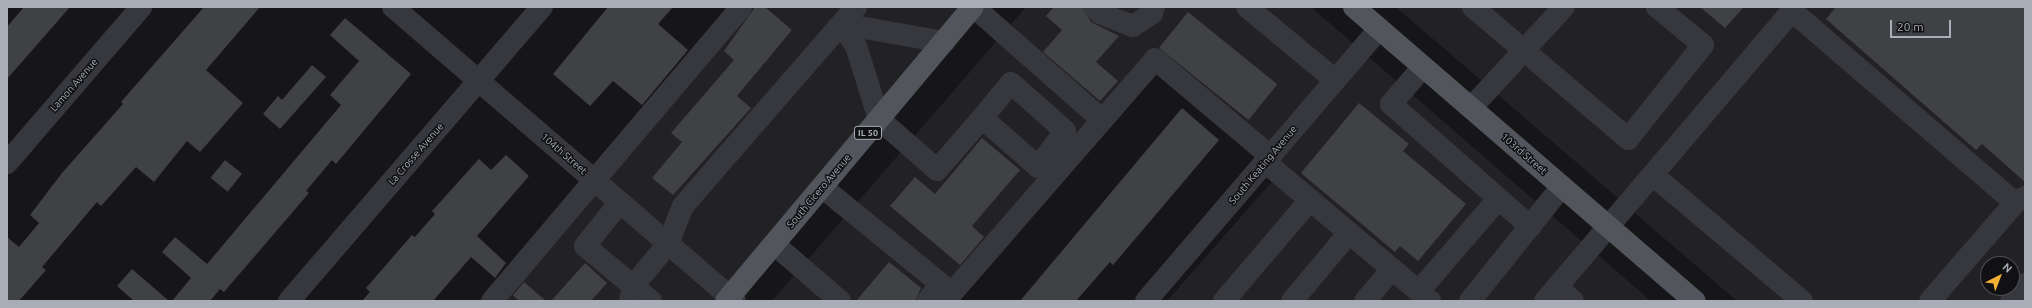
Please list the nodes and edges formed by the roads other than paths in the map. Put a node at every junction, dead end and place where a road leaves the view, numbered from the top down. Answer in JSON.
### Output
{"nodes":[{"id":1,"x":141,"y":7,"type":"edge"},
{"id":2,"x":393,"y":7,"type":"edge"},
{"id":3,"x":542,"y":7,"type":"edge"},
{"id":4,"x":741,"y":7,"type":"edge"},
{"id":5,"x":856,"y":7,"type":"edge"},
{"id":6,"x":974,"y":7,"type":"edge"},
{"id":7,"x":1094,"y":7,"type":"edge"},
{"id":8,"x":1154,"y":7,"type":"edge"},
{"id":9,"x":1247,"y":7,"type":"edge"},
{"id":10,"x":1354,"y":7,"type":"edge"},
{"id":11,"x":1473,"y":7,"type":"edge"},
{"id":12,"x":1564,"y":7,"type":"edge"},
{"id":13,"x":1657,"y":7,"type":"edge"},
{"id":14,"x":1794,"y":9,"type":"edge"},
{"id":15,"x":842,"y":24,"type":"junction"},
{"id":16,"x":1379,"y":29,"type":"junction"},
{"id":17,"x":944,"y":42,"type":"junction"},
{"id":18,"x":1525,"y":51,"type":"junction"},
{"id":19,"x":1423,"y":67,"type":"junction"},
{"id":20,"x":478,"y":80,"type":"junction"},
{"id":21,"x":1335,"y":80,"type":"junction"},
{"id":22,"x":1471,"y":108,"type":"junction"},
{"id":23,"x":982,"y":118,"type":"junction"},
{"id":24,"x":879,"y":120,"type":"junction"},
{"id":25,"x":1102,"y":120,"type":"junction"},
{"id":26,"x":1268,"y":159,"type":"junction"},
{"id":27,"x":7,"y":163,"type":"edge"},
{"id":28,"x":1045,"y":173,"type":"junction"},
{"id":29,"x":1653,"y":175,"type":"junction"},
{"id":30,"x":594,"y":180,"type":"junction"},
{"id":31,"x":1562,"y":186,"type":"junction"},
{"id":32,"x":822,"y":187,"type":"junction"},
{"id":33,"x":1498,"y":199,"type":"junction"},
{"id":34,"x":1310,"y":200,"type":"junction"},
{"id":35,"x":2020,"y":200,"type":"edge"},
{"id":36,"x":620,"y":202,"type":"junction"},
{"id":37,"x":1531,"y":227,"type":"junction"},
{"id":38,"x":1609,"y":227,"type":"junction"},
{"id":39,"x":1349,"y":233,"type":"junction"},
{"id":40,"x":668,"y":244,"type":"junction"},
{"id":41,"x":774,"y":244,"type":"junction"},
{"id":42,"x":1392,"y":269,"type":"junction"},
{"id":43,"x":2025,"y":284,"type":"edge"},
{"id":44,"x":632,"y":293,"type":"edge"},
{"id":45,"x":1551,"y":294,"type":"edge"},
{"id":46,"x":1425,"y":296,"type":"edge"},
{"id":47,"x":730,"y":300,"type":"edge"},
{"id":48,"x":290,"y":301,"type":"edge"},
{"id":49,"x":492,"y":301,"type":"edge"},
{"id":50,"x":651,"y":301,"type":"edge"},
{"id":51,"x":840,"y":301,"type":"edge"},
{"id":52,"x":927,"y":301,"type":"edge"},
{"id":53,"x":945,"y":301,"type":"edge"},
{"id":54,"x":1146,"y":301,"type":"edge"},
{"id":55,"x":1224,"y":301,"type":"edge"},
{"id":56,"x":1292,"y":301,"type":"edge"},
{"id":57,"x":1365,"y":301,"type":"edge"},
{"id":58,"x":1470,"y":301,"type":"edge"},
{"id":59,"x":1573,"y":301,"type":"edge"},
{"id":60,"x":1695,"y":301,"type":"edge"},
{"id":61,"x":1802,"y":301,"type":"edge"},
{"id":62,"x":1930,"y":301,"type":"edge"},
{"id":63,"x":2011,"y":301,"type":"edge"}],
"edges":[{"from":1,"to":27,"type":"street","name":"Lamon Avenue"},
{"from":2,"to":20,"type":"street","name":"104th Street"},
{"from":3,"to":20,"type":"street","name":"La Crosse Avenue"},
{"from":4,"to":30,"type":"street"},
{"from":5,"to":15,"type":"street"},
{"from":6,"to":17,"type":"main road","name":"South Cicero Avenue","number":"IL 50"},
{"from":6,"to":25,"type":"street"},
{"from":7,"to":8,"type":"street"},
{"from":9,"to":21,"type":"street"},
{"from":10,"to":16,"type":"main road","name":"103rd Street"},
{"from":11,"to":18,"type":"street"},
{"from":12,"to":18,"type":"street"},
{"from":13,"to":18,"type":"street"},
{"from":14,"to":29,"type":"street"},
{"from":14,"to":35,"type":"street"},
{"from":15,"to":17,"type":"street"},
{"from":15,"to":24,"type":"street"},
{"from":15,"to":40,"type":"street"},
{"from":16,"to":19,"type":"main road","name":"103rd Street"},
{"from":16,"to":21,"type":"street","name":"South Keating Avenue"},
{"from":17,"to":24,"type":"main road","name":"South Cicero Avenue","number":"IL 50"},
{"from":18,"to":22,"type":"street"},
{"from":19,"to":22,"type":"main road","name":"103rd Street"},
{"from":19,"to":33,"type":"street"},
{"from":20,"to":30,"type":"street","name":"104th Street"},
{"from":20,"to":48,"type":"street","name":"La Crosse Avenue"},
{"from":21,"to":26,"type":"street","name":"South Keating Avenue"},
{"from":22,"to":31,"type":"main road","name":"103rd Street"},
{"from":23,"to":24,"type":"street"},
{"from":23,"to":28,"type":"street"},
{"from":23,"to":28,"type":"street"},
{"from":24,"to":32,"type":"main road","name":"South Cicero Avenue","number":"IL 50"},
{"from":25,"to":26,"type":"street"},
{"from":25,"to":28,"type":"street"},
{"from":26,"to":34,"type":"street"},
{"from":26,"to":54,"type":"street","name":"South Keating Avenue"},
{"from":28,"to":53,"type":"street"},
{"from":29,"to":38,"type":"street"},
{"from":29,"to":61,"type":"street"},
{"from":30,"to":36,"type":"street","name":"104th Street"},
{"from":30,"to":49,"type":"street"},
{"from":31,"to":37,"type":"street"},
{"from":31,"to":38,"type":"main road","name":"103rd Street"},
{"from":32,"to":41,"type":"main road","name":"South Cicero Avenue","number":"IL 50"},
{"from":32,"to":52,"type":"street"},
{"from":33,"to":37,"type":"street"},
{"from":33,"to":46,"type":"street"},
{"from":34,"to":39,"type":"street"},
{"from":34,"to":55,"type":"street"},
{"from":35,"to":62,"type":"street"},
{"from":36,"to":40,"type":"street","name":"104th Street"},
{"from":36,"to":44,"type":"street"},
{"from":37,"to":58,"type":"street"},
{"from":38,"to":45,"type":"street"},
{"from":38,"to":60,"type":"main road","name":"103rd Street"},
{"from":39,"to":42,"type":"street"},
{"from":39,"to":56,"type":"street"},
{"from":40,"to":44,"type":"street"},
{"from":40,"to":47,"type":"street","name":"104th Street"},
{"from":41,"to":47,"type":"main road","name":"South Cicero Avenue","number":"IL 50"},
{"from":41,"to":51,"type":"street"},
{"from":42,"to":46,"type":"street"},
{"from":42,"to":57,"type":"street"},
{"from":43,"to":63,"type":"street"},
{"from":44,"to":50,"type":"street"},
{"from":45,"to":59,"type":"street"}]}
